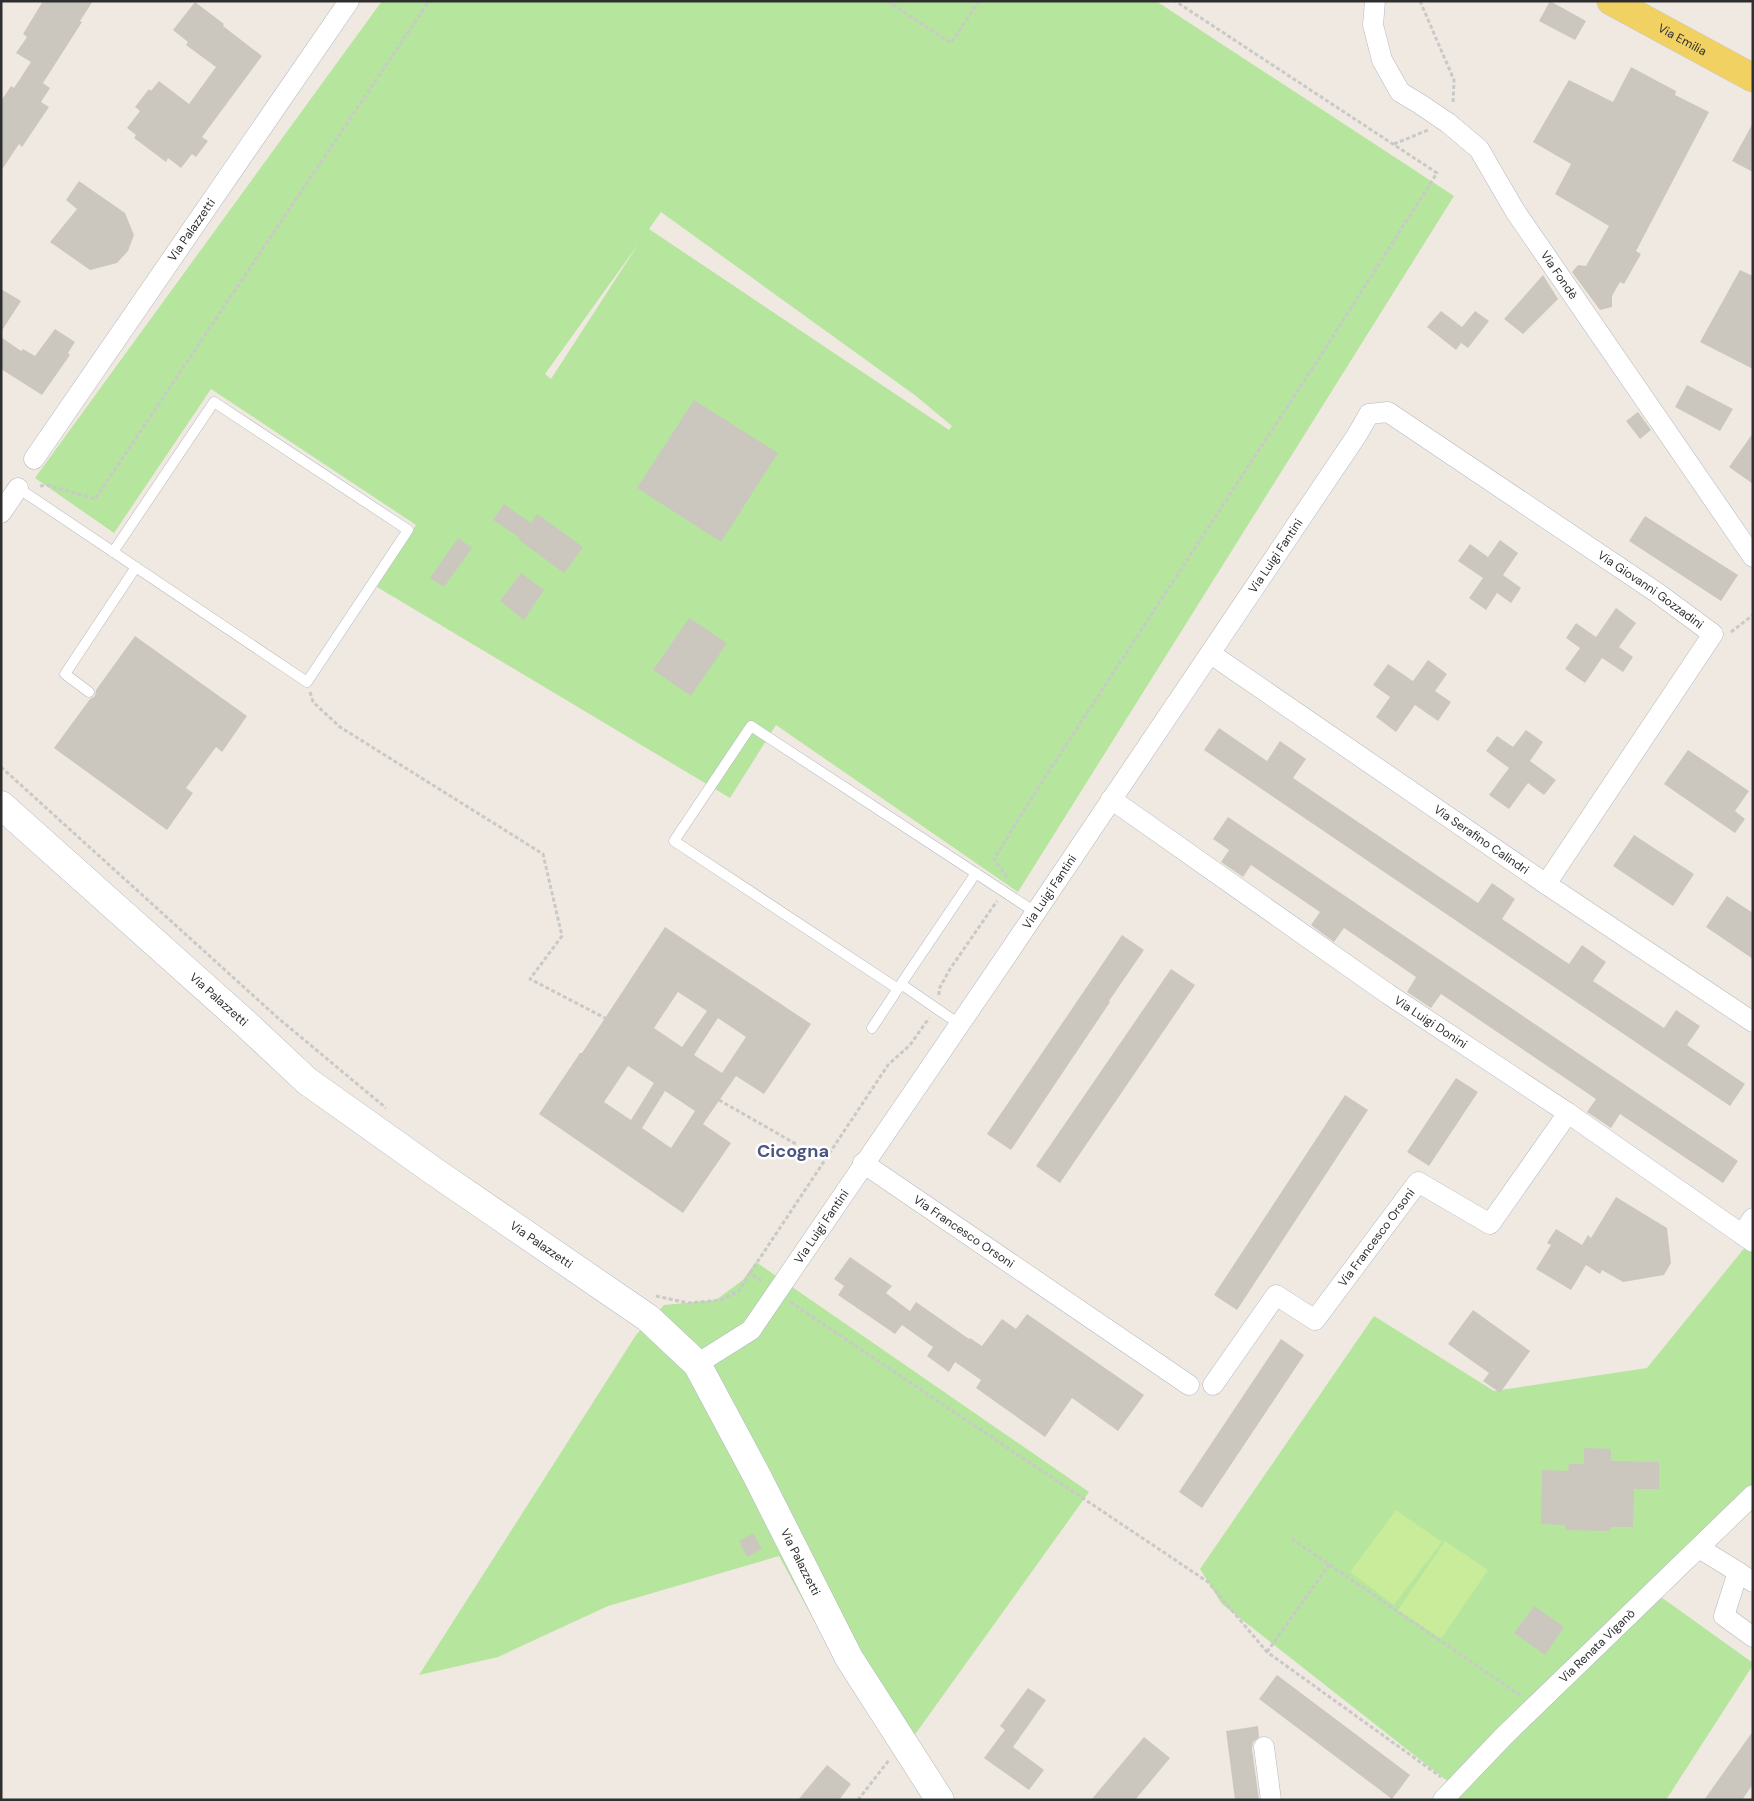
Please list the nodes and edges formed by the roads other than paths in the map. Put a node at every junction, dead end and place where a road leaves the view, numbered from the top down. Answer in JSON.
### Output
{"nodes":[{"id":1,"x":349,"y":1,"type":"edge"},
{"id":2,"x":1375,"y":1,"type":"edge"},
{"id":3,"x":1612,"y":1,"type":"edge"},
{"id":4,"x":1753,"y":78,"type":"edge"},
{"id":5,"x":1388,"y":412,"type":"joint"},
{"id":6,"x":34,"y":459,"type":"dead end"},
{"id":7,"x":18,"y":488,"type":"joint"},
{"id":8,"x":1,"y":513,"type":"edge"},
{"id":9,"x":113,"y":552,"type":"junction"},
{"id":10,"x":1753,"y":557,"type":"edge"},
{"id":11,"x":136,"y":568,"type":"junction"},
{"id":12,"x":1211,"y":654,"type":"junction"},
{"id":13,"x":89,"y":692,"type":"dead end"},
{"id":14,"x":1111,"y":799,"type":"junction"},
{"id":15,"x":1,"y":805,"type":"edge"},
{"id":16,"x":976,"y":873,"type":"junction"},
{"id":17,"x":1546,"y":884,"type":"junction"},
{"id":18,"x":1036,"y":912,"type":"junction"},
{"id":19,"x":899,"y":986,"type":"junction"},
{"id":20,"x":1753,"y":1022,"type":"edge"},
{"id":21,"x":959,"y":1024,"type":"junction"},
{"id":22,"x":872,"y":1028,"type":"dead end"},
{"id":23,"x":1568,"y":1113,"type":"junction"},
{"id":24,"x":863,"y":1163,"type":"junction"},
{"id":25,"x":1749,"y":1231,"type":"edge"},
{"id":26,"x":697,"y":1364,"type":"junction"},
{"id":27,"x":1189,"y":1385,"type":"dead end"},
{"id":28,"x":1214,"y":1385,"type":"dead end"},
{"id":29,"x":1753,"y":1495,"type":"edge"},
{"id":30,"x":1698,"y":1548,"type":"junction"},
{"id":31,"x":1745,"y":1577,"type":"edge"},
{"id":32,"x":1753,"y":1637,"type":"edge"},
{"id":33,"x":1264,"y":1747,"type":"dead end"},
{"id":34,"x":1449,"y":1794,"type":"edge"},
{"id":35,"x":940,"y":1800,"type":"edge"},
{"id":36,"x":1271,"y":1800,"type":"edge"}],
"edges":[{"from":1,"to":6,"type":"street","name":"Via Palazzetti"},
{"from":2,"to":10,"type":"street","name":"Via Fondè"},
{"from":3,"to":4,"type":"main road","name":"Via Emilia"},
{"from":5,"to":12,"type":"street","name":"Via Luigi Fantini"},
{"from":5,"to":17,"type":"street","name":"Via Giovanni Gozzadini"},
{"from":7,"to":8,"type":"street"},
{"from":7,"to":9,"type":"lane"},
{"from":9,"to":11,"type":"lane"},
{"from":9,"to":11,"type":"lane"},
{"from":11,"to":13,"type":"lane"},
{"from":12,"to":14,"type":"street","name":"Via Luigi Fantini"},
{"from":12,"to":17,"type":"street","name":"Via Serafino Calindri"},
{"from":14,"to":18,"type":"street","name":"Via Luigi Fantini"},
{"from":14,"to":23,"type":"street","name":"Via Luigi Donini"},
{"from":15,"to":26,"type":"main road","name":"Via Palazzetti"},
{"from":16,"to":18,"type":"lane"},
{"from":16,"to":19,"type":"lane"},
{"from":16,"to":19,"type":"lane"},
{"from":17,"to":20,"type":"street","name":"Via Serafino Calindri"},
{"from":18,"to":21,"type":"street","name":"Via Luigi Fantini"},
{"from":19,"to":21,"type":"lane"},
{"from":19,"to":22,"type":"lane"},
{"from":21,"to":24,"type":"street","name":"Via Luigi Fantini"},
{"from":23,"to":25,"type":"street","name":"Via Luigi Donini"},
{"from":23,"to":28,"type":"street","name":"Via Francesco Orsoni"},
{"from":24,"to":26,"type":"street","name":"Via Luigi Fantini"},
{"from":24,"to":27,"type":"street","name":"Via Francesco Orsoni"},
{"from":26,"to":35,"type":"main road","name":"Via Palazzetti"},
{"from":29,"to":30,"type":"street","name":"Via Renata Viganò"},
{"from":30,"to":31,"type":"street"},
{"from":30,"to":34,"type":"street","name":"Via Renata Viganò"},
{"from":31,"to":32,"type":"street"},
{"from":33,"to":36,"type":"street"}]}
